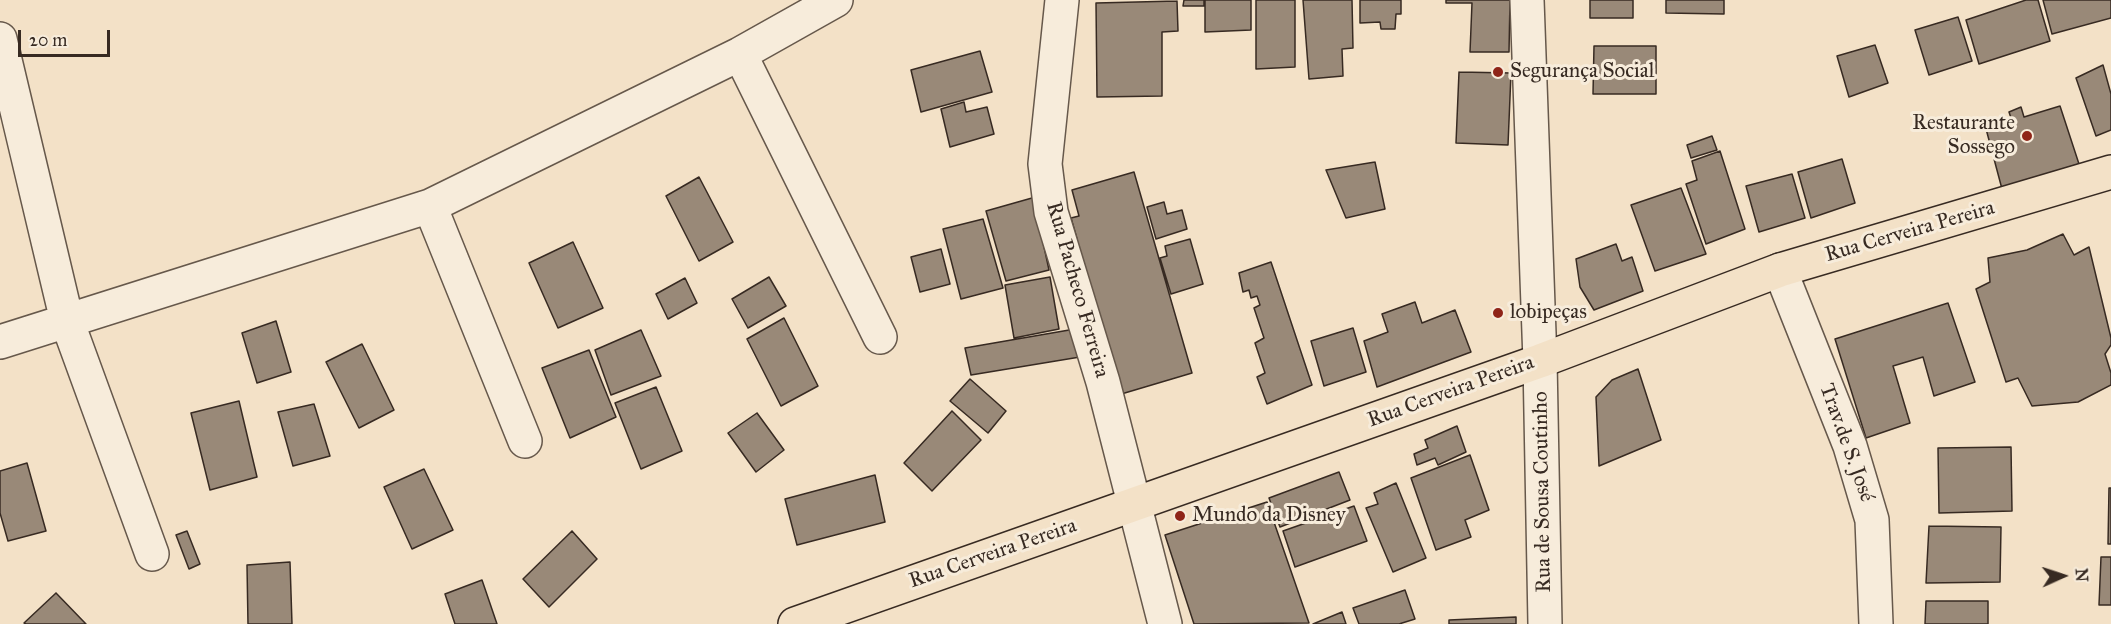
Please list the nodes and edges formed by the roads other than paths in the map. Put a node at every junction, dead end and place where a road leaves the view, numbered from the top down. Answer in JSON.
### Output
{"nodes":[{"id":1,"x":836,"y":0,"type":"edge"},
{"id":2,"x":1062,"y":0,"type":"edge"},
{"id":3,"x":1527,"y":0,"type":"edge"},
{"id":4,"x":0,"y":39,"type":"edge"},
{"id":5,"x":740,"y":54,"type":"junction"},
{"id":6,"x":2111,"y":172,"type":"edge"},
{"id":7,"x":430,"y":206,"type":"junction"},
{"id":8,"x":1780,"y":270,"type":"junction"},
{"id":9,"x":67,"y":321,"type":"junction"},
{"id":10,"x":880,"y":337,"type":"dead end"},
{"id":11,"x":0,"y":342,"type":"edge"},
{"id":12,"x":1540,"y":361,"type":"junction"},
{"id":13,"x":525,"y":441,"type":"dead end"},
{"id":14,"x":1134,"y":505,"type":"junction"},
{"id":15,"x":152,"y":554,"type":"dead end"},
{"id":16,"x":795,"y":624,"type":"edge"},
{"id":17,"x":1166,"y":624,"type":"edge"},
{"id":18,"x":1545,"y":624,"type":"edge"},
{"id":19,"x":1876,"y":624,"type":"edge"}],
"edges":[{"from":1,"to":5,"type":"street"},
{"from":2,"to":14,"type":"street","name":"Rua Pacheco Ferreira"},
{"from":3,"to":12,"type":"street","name":"Rua de Sousa Coutinho"},
{"from":4,"to":9,"type":"street"},
{"from":5,"to":7,"type":"street"},
{"from":5,"to":10,"type":"street"},
{"from":6,"to":8,"type":"main road","name":"Rua Cerveira Pereira"},
{"from":7,"to":9,"type":"street"},
{"from":7,"to":13,"type":"street"},
{"from":8,"to":12,"type":"main road","name":"Rua Cerveira Pereira"},
{"from":8,"to":19,"type":"street","name":"Trav.de S. José"},
{"from":9,"to":11,"type":"street"},
{"from":9,"to":15,"type":"street"},
{"from":12,"to":14,"type":"main road","name":"Rua Cerveira Pereira"},
{"from":12,"to":18,"type":"street","name":"Rua de Sousa Coutinho"},
{"from":14,"to":16,"type":"main road","name":"Rua Cerveira Pereira"},
{"from":14,"to":17,"type":"street","name":"Rua Pacheco Ferreira"}]}
